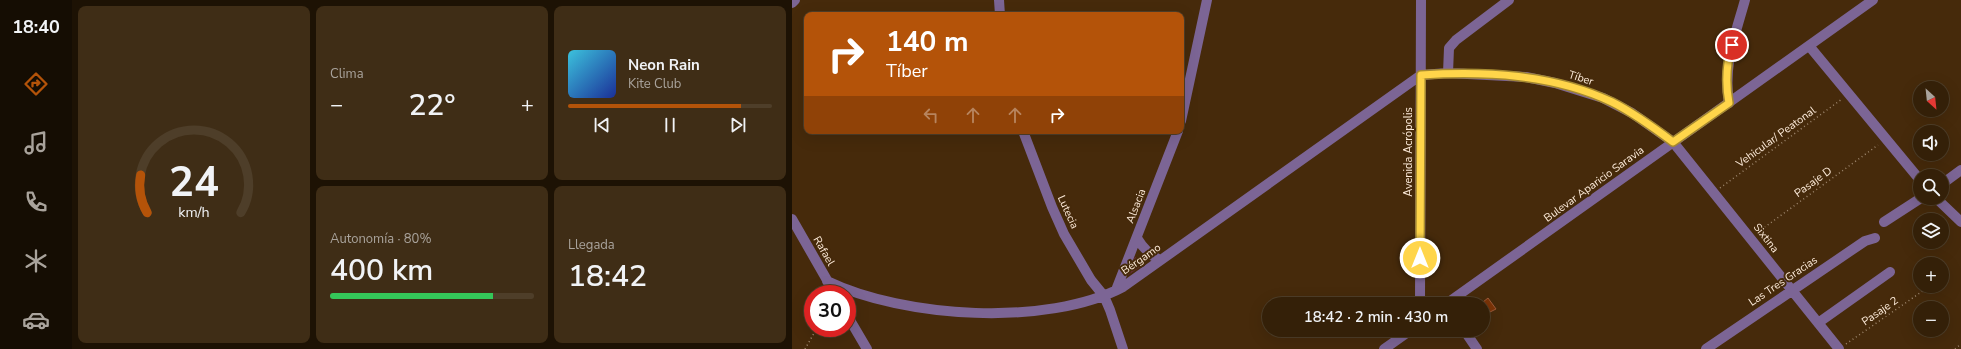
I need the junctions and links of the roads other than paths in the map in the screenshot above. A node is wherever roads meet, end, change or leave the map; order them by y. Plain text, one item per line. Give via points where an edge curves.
1 (795, 0) edge
2 (999, 0) edge
3 (1207, 0) edge
4 (1421, 0) edge
5 (1510, 0) edge
6 (1745, 0) edge
7 (1873, 0) edge
8 (792, 3) edge
9 (1000, 12) edge
10 (1810, 46) junction
11 (1448, 73) junction
12 (1421, 75) junction
13 (1729, 103) junction
14 (1184, 107) edge
15 (1025, 134) edge
16 (1177, 134) edge
17 (1673, 142) junction
18 (1961, 170) edge
19 (1913, 172) edge
20 (1949, 179) edge
21 (1913, 203) edge
22 (1943, 205) edge
23 (792, 219) edge
24 (1884, 222) dead end
25 (1961, 222) edge
26 (1137, 238) junction
27 (1876, 238) dead end
28 (1160, 260) junction
29 (1890, 272) dead end
30 (828, 282) junction
31 (830, 285) edge
32 (1116, 290) junction
33 (1791, 290) junction
34 (1104, 296) junction
35 (1420, 297) edge
36 (1456, 297) edge
37 (1818, 323) junction
38 (856, 331) edge
39 (1401, 337) edge
40 (1469, 337) edge
41 (1843, 347) edge
42 (866, 349) edge
43 (1123, 349) edge
44 (1384, 349) edge
45 (1477, 349) edge
46 (1706, 349) edge

1 - 8 street
2 - 9 street
3 - 14 street
4 - 12 street, Avenida Acrópolis
5 - 11 street via 1449,48
6 - 13 street via 1728,60 1726,84
7 - 10 street, Bulevar Aparicio Saravia
10 - 13 street, Bulevar Aparicio Saravia
10 - 19 street
11 - 12 street, Tíber
11 - 17 street, Tíber via 1526,77 1554,83 1613,103
12 - 28 street, Bérgamo
12 - 35 street, Avenida Acrópolis
13 - 17 street, Bulevar Aparicio Saravia
15 - 34 street, Lutecia via 1064,234 1091,280
16 - 26 street, Alsacia
17 - 33 street, Sixtina
17 - 36 street, Bulevar Aparicio Saravia
18 - 20 street
21 - 24 street
22 - 25 street
23 - 30 street, Rafael
26 - 28 street via 1143,248
26 - 32 street, Alsacia
27 - 33 street, Las Tres Gracias via 1865,241
28 - 32 street, Bérgamo
29 - 37 street
30 - 31 street, Rafael
30 - 34 street, Bérgamo via 903,305 962,312 1049,309
32 - 34 street, Bérgamo
33 - 37 street, Sixtina
33 - 46 street, Las Tres Gracias
34 - 43 street
37 - 41 street, Sixtina
38 - 42 street
39 - 44 street
40 - 45 street

